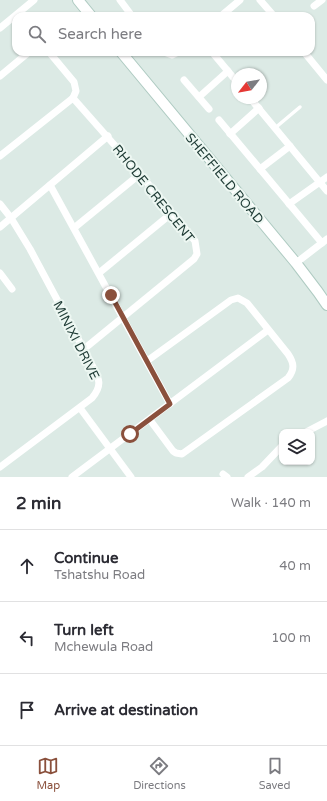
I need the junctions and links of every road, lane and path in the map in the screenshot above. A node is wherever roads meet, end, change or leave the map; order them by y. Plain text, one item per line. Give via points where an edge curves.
1 (34, 0) edge
2 (78, 0) edge
3 (120, 0) edge
4 (240, 0) edge
5 (260, 0) edge
6 (322, 0) edge
7 (314, 6) dead end
8 (19, 12) edge
9 (88, 12) edge
10 (129, 12) edge
11 (226, 12) edge
12 (270, 12) edge
13 (12, 18) edge
14 (0, 28) edge
15 (24, 56) edge
16 (52, 56) edge
17 (124, 56) edge
18 (215, 56) edge
19 (307, 56) edge
20 (228, 71) junction
21 (231, 75) edge
22 (0, 76) edge
23 (184, 80) dead end
24 (327, 80) edge
25 (199, 97) junction
26 (73, 98) junction
27 (255, 104) edge
28 (300, 107) dead end
29 (209, 108) dead end
30 (259, 108) junction
31 (219, 120) dead end
32 (275, 128) junction
33 (230, 134) junction
34 (108, 136) junction
35 (290, 146) junction
36 (0, 156) edge
37 (260, 169) junction
38 (140, 174) junction
39 (327, 177) edge
40 (320, 182) junction
41 (50, 185) junction
42 (327, 191) edge
43 (0, 204) edge
44 (289, 204) junction
45 (172, 213) junction
46 (11, 218) junction
47 (0, 227) edge
48 (74, 228) junction
49 (324, 241) edge
50 (296, 263) junction
51 (0, 273) edge
52 (99, 273) junction
53 (12, 289) dead end
54 (327, 305) edge
55 (123, 317) junction
56 (268, 330) junction
57 (84, 349) junction
58 (148, 361) junction
59 (170, 404) junction
60 (80, 408) junction
61 (150, 420) junction
62 (327, 421) edge
63 (312, 429) edge
64 (110, 449) junction
65 (279, 449) edge
66 (0, 467) edge
67 (72, 477) edge
68 (131, 477) edge
69 (248, 477) edge

1 - 8 street
2 - 9 street
3 - 10 street
4 - 11 street
5 - 12 street
6 - 7 street
13 - 14 street
15 - 22 street
16 - 26 street via 74,82 76,91
17 - 50 street, SHEFFIELD ROAD
18 - 20 street
19 - 24 street
20 - 21 street
20 - 25 street
23 - 25 street
25 - 29 street
26 - 34 street
26 - 36 street
27 - 30 street
28 - 32 lane
30 - 32 street
30 - 33 street
31 - 33 street
32 - 35 street
33 - 37 street
34 - 38 street, RHODE CRESCENT
34 - 41 street, RHODE CRESCENT
35 - 37 street
35 - 40 street
37 - 44 street
38 - 45 street, RHODE CRESCENT
38 - 48 street
39 - 40 street
40 - 42 street
40 - 44 street
41 - 46 street, RHODE CRESCENT
41 - 48 street
43 - 46 street, MINIXI DRIVE
44 - 49 street
45 - 52 street
45 - 55 street, RHODE CRESCENT via 195,242 197,254
46 - 47 street, RHODE CRESCENT
46 - 57 street, MINIXI DRIVE
48 - 52 street
49 - 50 street
50 - 54 street, SHEFFIELD ROAD
51 - 53 street
52 - 55 street
55 - 57 street, RHODE CRESCENT
55 - 58 street
56 - 58 street via 247,303 238,298
56 - 59 street
56 - 61 street via 293,363 294,368 288,378 182,454 173,451
57 - 60 street, MINIXI DRIVE via 100,383 96,394
58 - 59 street
59 - 61 street
60 - 64 street
60 - 66 street, MINIXI DRIVE
61 - 64 street
62 - 63 street
64 - 67 street
64 - 68 street
65 - 69 street

